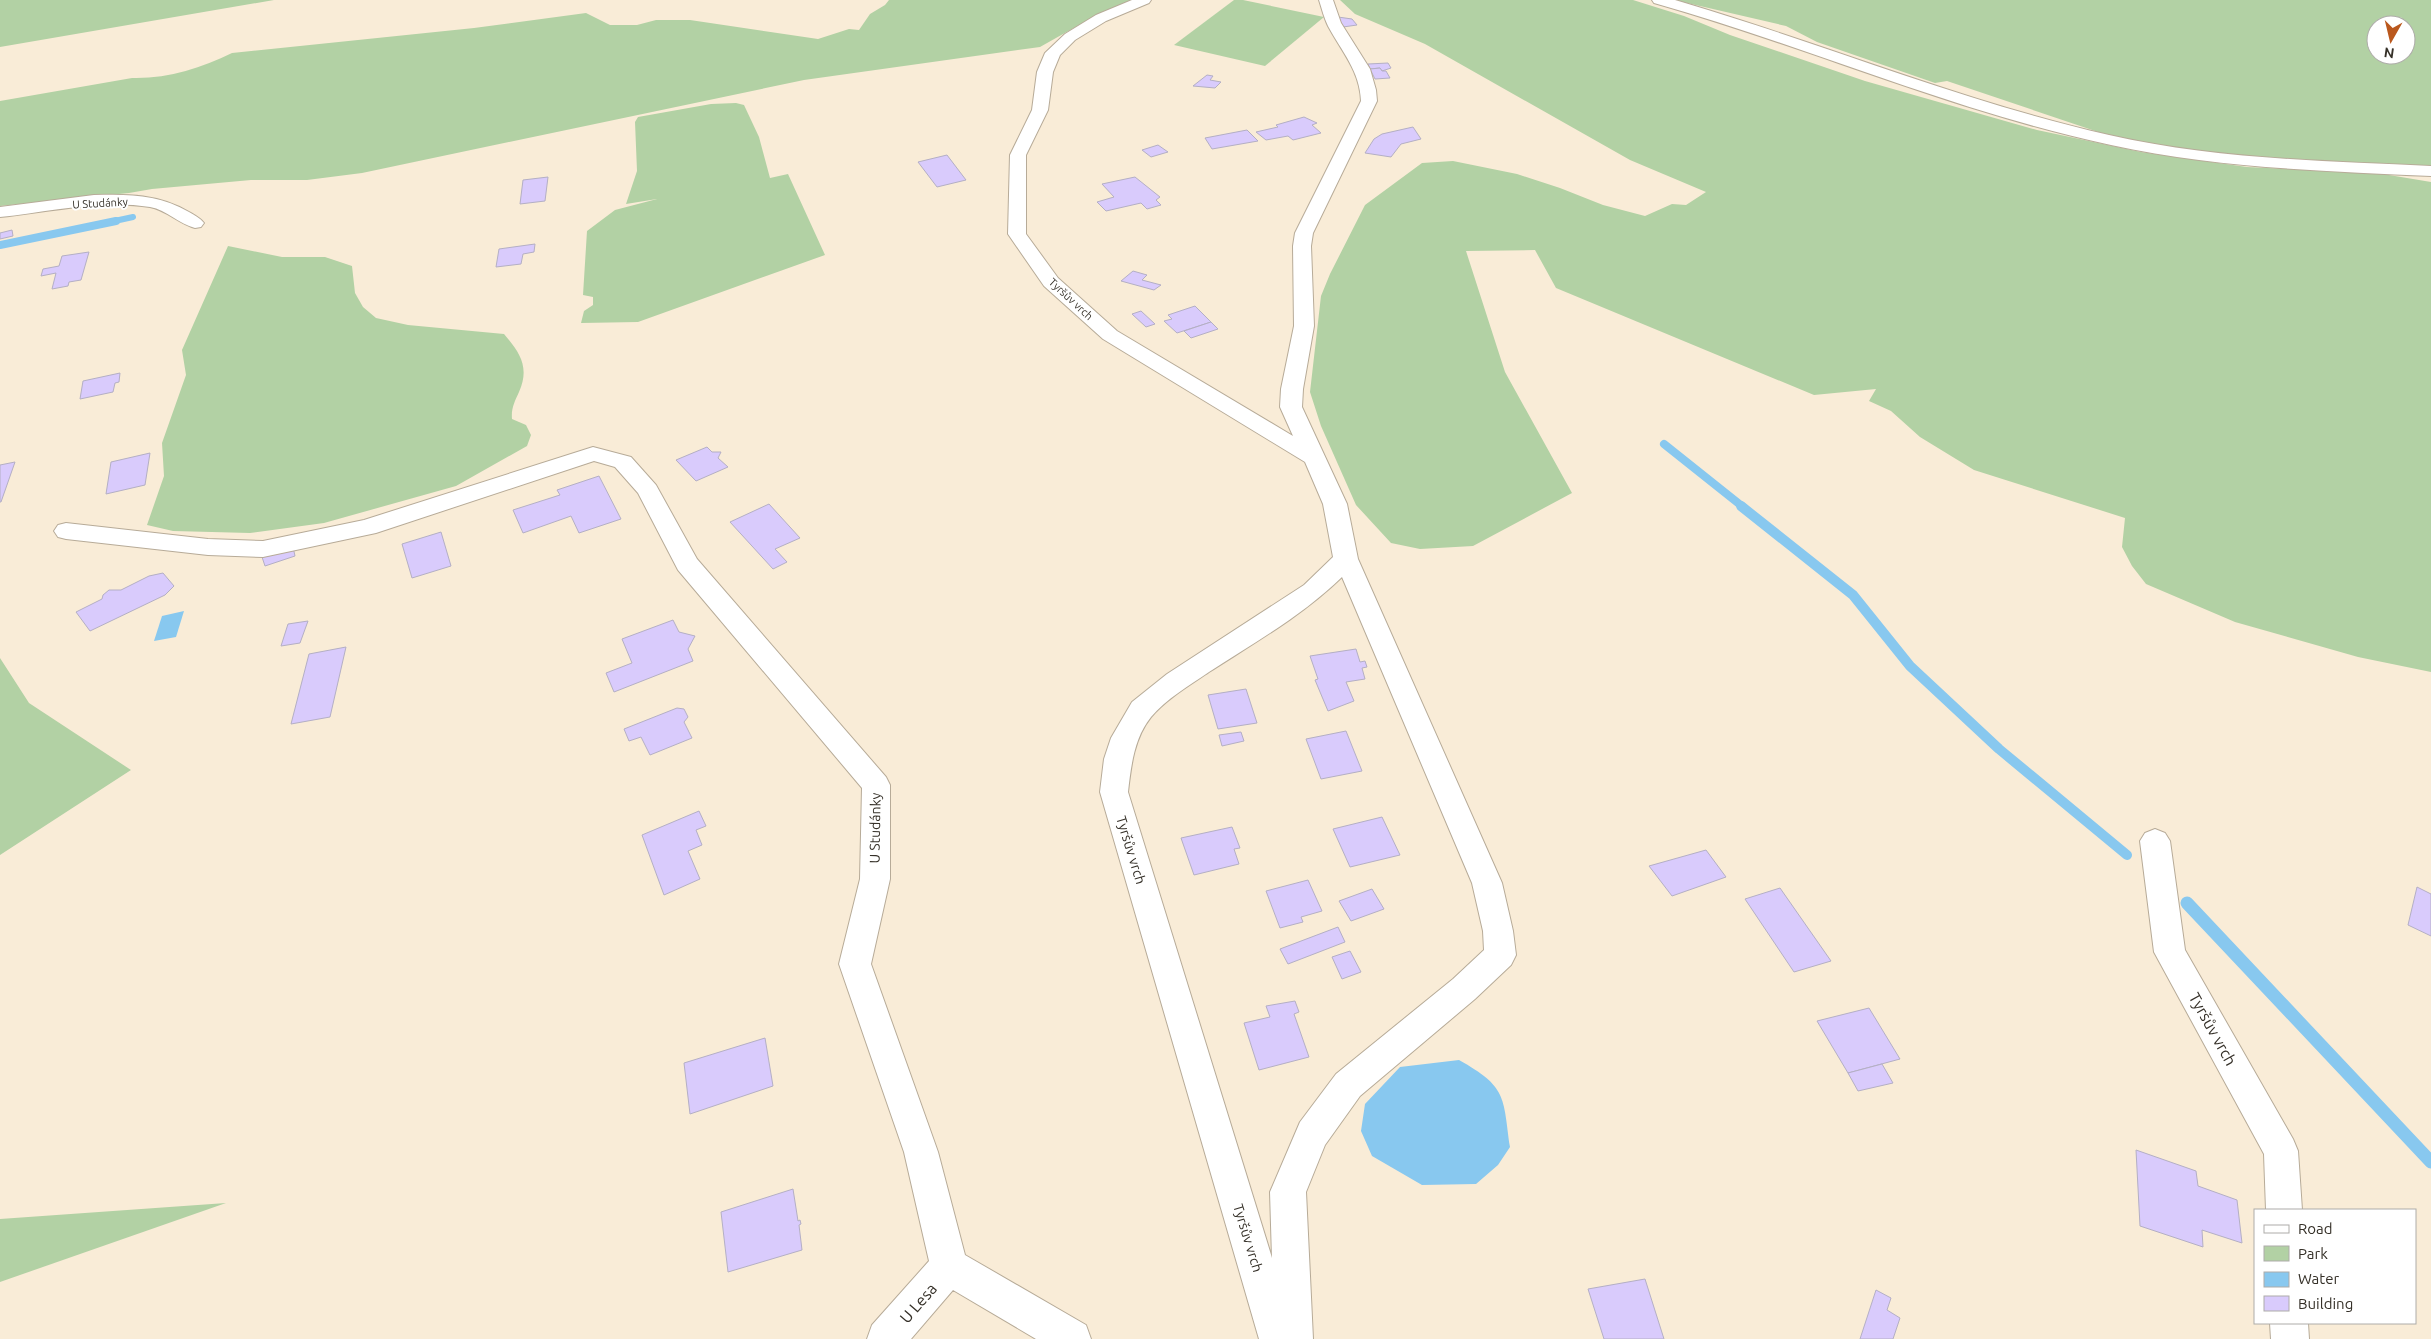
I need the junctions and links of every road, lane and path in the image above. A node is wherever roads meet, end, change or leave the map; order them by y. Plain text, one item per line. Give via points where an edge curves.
1 (1144, 0) edge
2 (1326, 0) edge
3 (1659, 0) edge
4 (2431, 171) edge
5 (0, 212) edge
6 (195, 223) dead end
7 (1312, 457) junction
8 (66, 531) dead end
9 (1346, 559) junction
10 (2155, 842) dead end
11 (2284, 1209) edge
12 (949, 1267) junction
13 (2289, 1324) edge
14 (886, 1339) edge
15 (1072, 1339) edge
16 (1278, 1339) edge
17 (1294, 1339) edge
18 (2290, 1339) edge

1 - 7 street, Tyršův vrch via 1101,18 1070,37 1053,54 1045,72 1040,110 1018,155 1016,234 1051,282 1110,335
2 - 7 street via 1334,23 1359,61 1370,88 1370,101 1304,233 1304,326 1291,407
3 - 4 street via 2027,118 2109,140 2178,153 2258,162
5 - 6 street, U Studánky via 113,200 150,202 169,208
7 - 9 street via 1335,504
8 - 12 street, U Studánky via 208,547 263,549 368,527 593,454 623,462 648,490 686,564 876,785 875,879 855,964 921,1152
9 - 16 street, Tyršův vrch via 1313,591 1176,681 1142,709 1125,738 1118,759 1114,792
9 - 17 street via 1488,883 1500,955 1348,1085 1312,1134 1288,1192
10 - 11 street, Tyršův vrch via 2170,952 2281,1151
12 - 14 street, U Lesa
12 - 15 street
13 - 18 street

